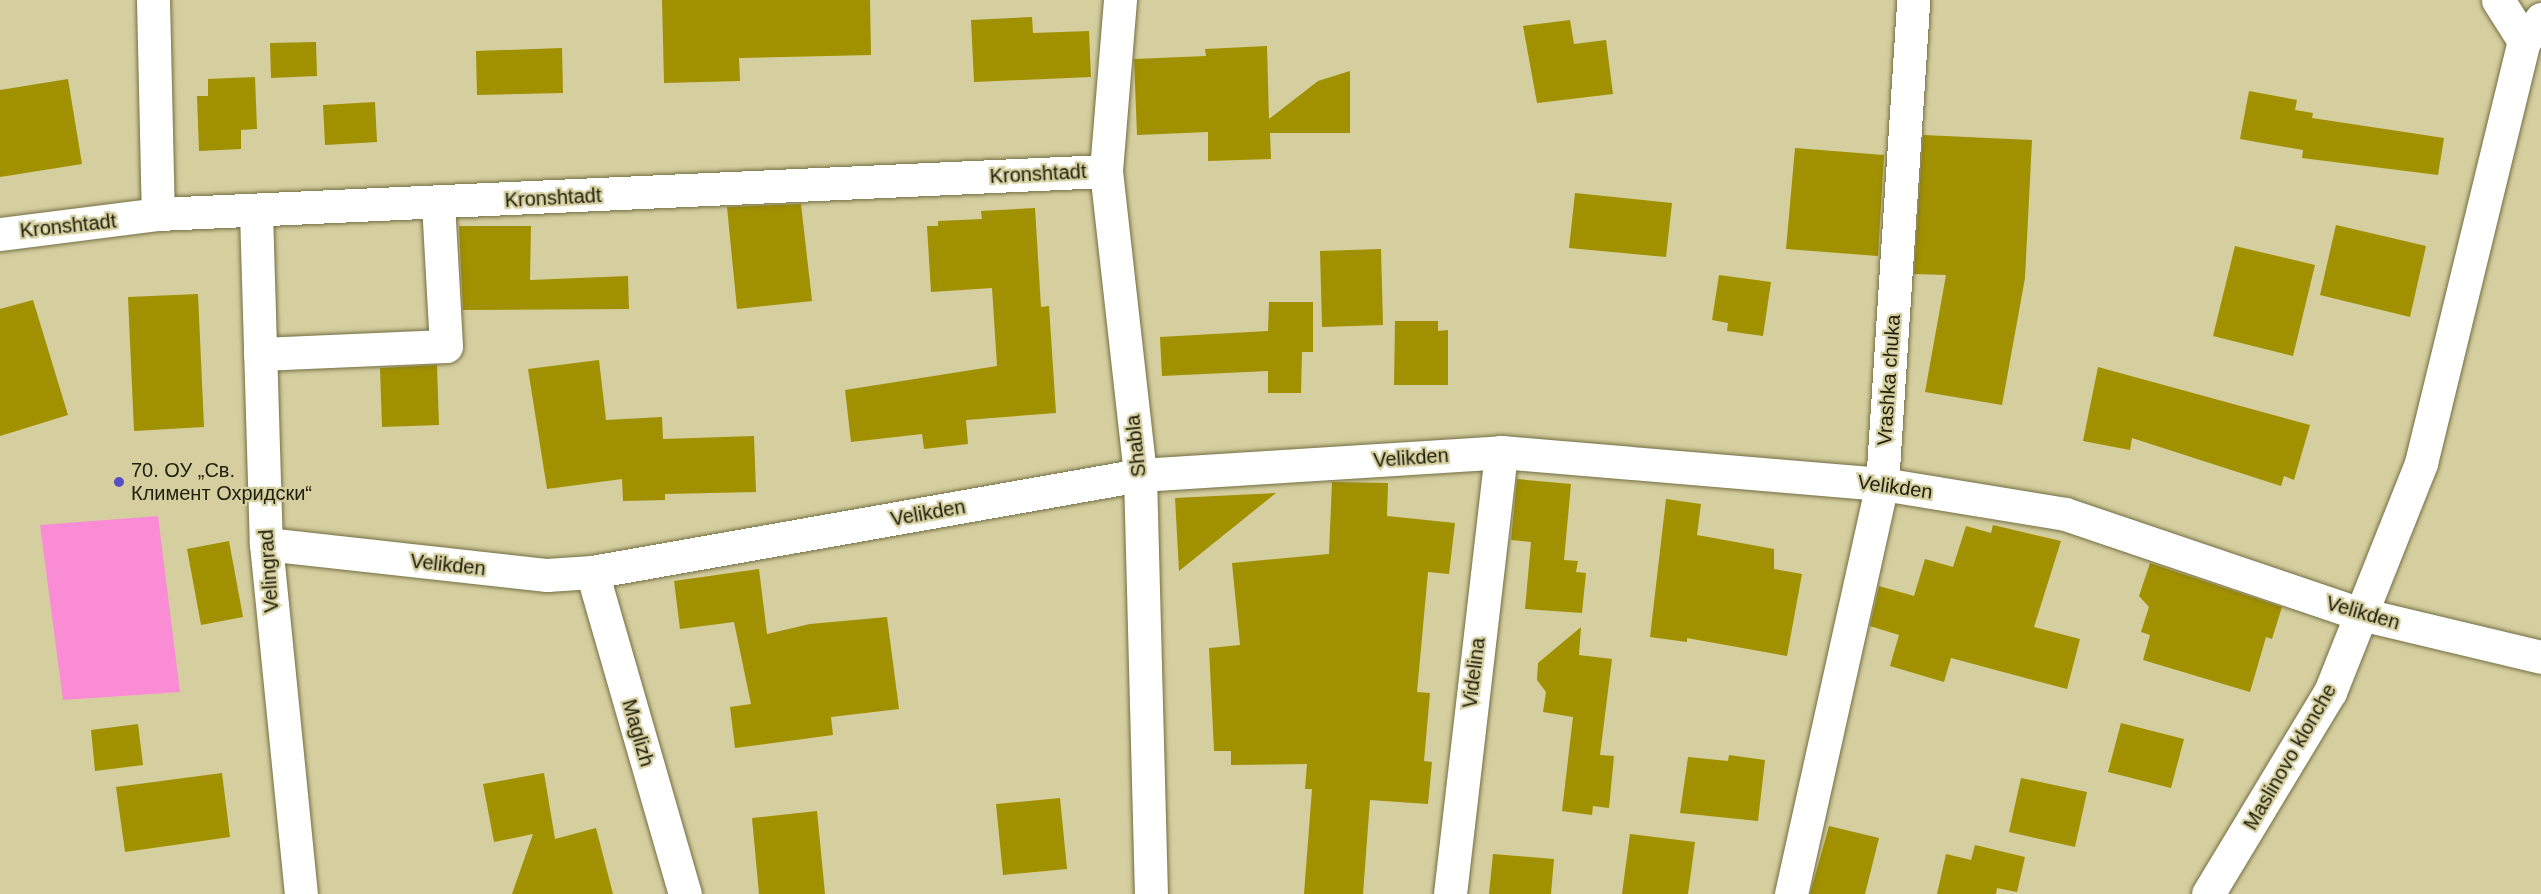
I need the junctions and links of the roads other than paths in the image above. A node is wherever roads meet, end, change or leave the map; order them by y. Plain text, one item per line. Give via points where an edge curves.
1 (153, 0) edge
2 (1120, 0) edge
3 (1913, 0) edge
4 (2498, 0) edge
5 (2533, 30) edge
6 (1106, 171) junction
7 (438, 203) junction
8 (256, 212) junction
9 (158, 214) junction
10 (0, 234) edge
11 (260, 354) junction
12 (1501, 452) junction
13 (1140, 475) junction
14 (1882, 484) junction
15 (266, 544) junction
16 (592, 573) junction
17 (2361, 614) junction
18 (2541, 657) edge
19 (301, 894) edge
20 (685, 894) edge
21 (1151, 894) edge
22 (1450, 894) edge
23 (1791, 894) edge
24 (2208, 894) edge

1 - 9 street
2 - 6 street, Shabla
3 - 14 street, Vrashka chuka
4 - 5 street
5 - 17 street, Maslinovo klonche via 2421,463
6 - 7 street, Kronshtadt
6 - 13 street, Shabla
7 - 8 street, Kronshtadt
7 - 11 street via 446,346
8 - 9 street, Kronshtadt
8 - 11 street, Velingrad
9 - 10 street, Kronshtadt
11 - 15 street, Velingrad
12 - 13 street, Velikden
12 - 14 street, Velikden
12 - 22 street, Videlina
13 - 16 street, Velikden
13 - 21 street, Shabla
14 - 17 street, Velikden via 2065,514
14 - 23 street, Vrashka chuka
15 - 16 street, Velikden via 547,576
15 - 19 street, Velingrad
16 - 20 street, Maglizh
17 - 18 street, Velikden
17 - 24 street, Maslinovo klonche via 2330,692

